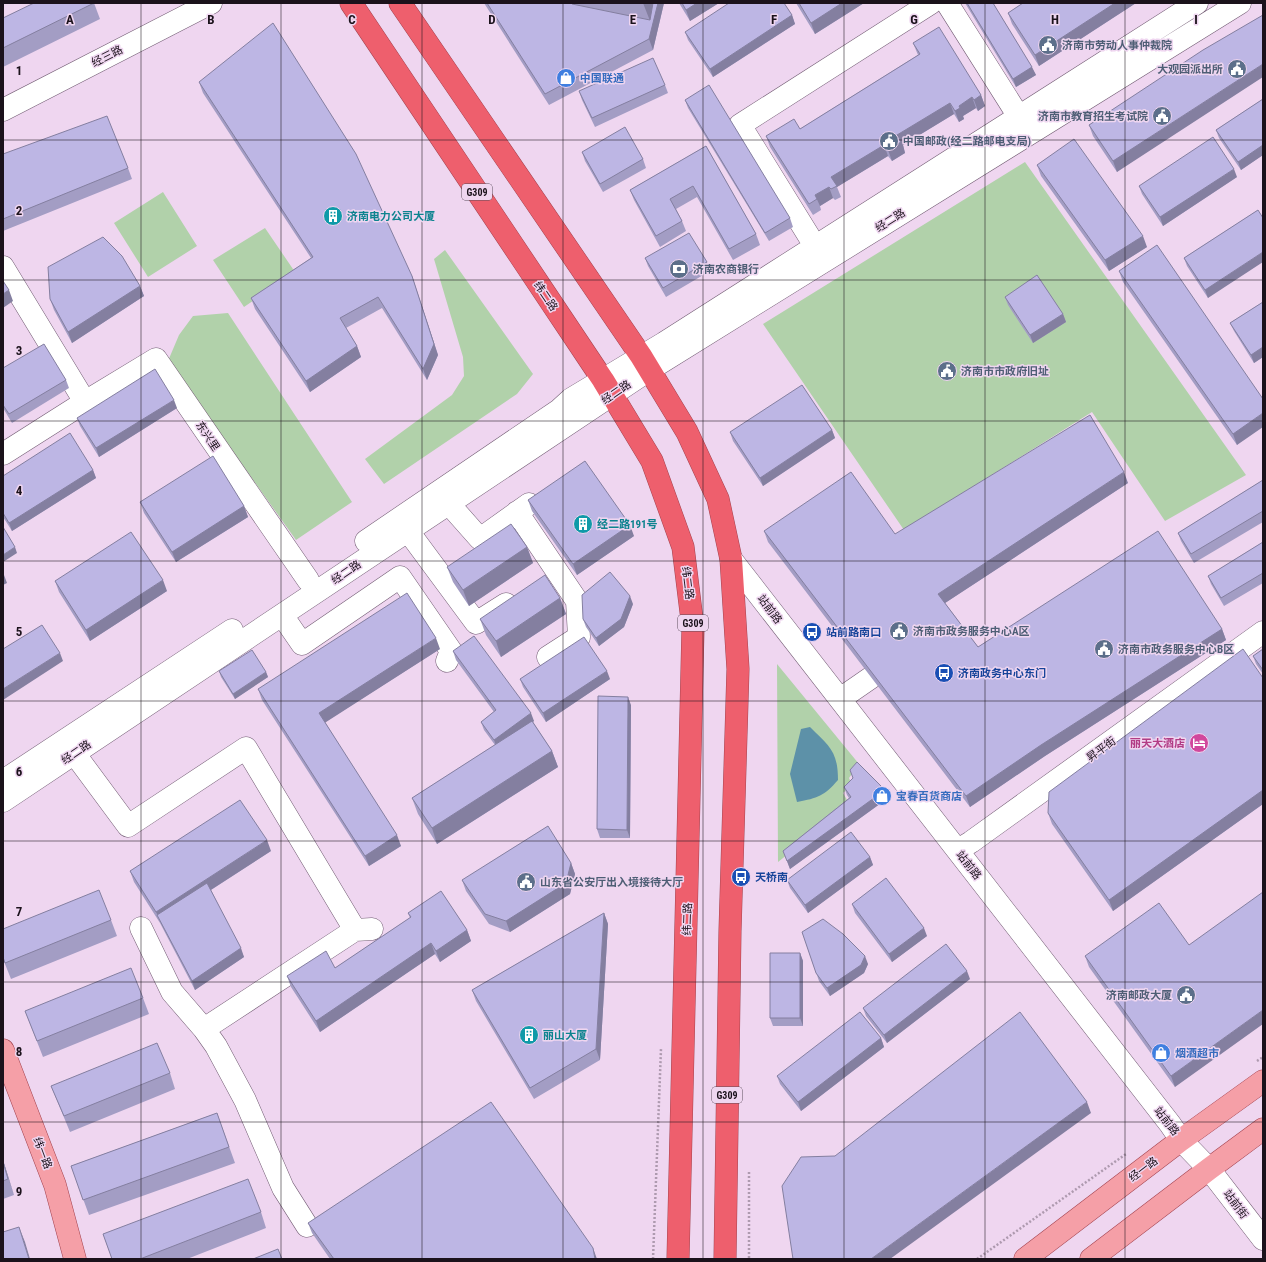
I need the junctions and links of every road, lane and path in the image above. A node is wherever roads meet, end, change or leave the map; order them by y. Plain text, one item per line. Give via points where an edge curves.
1 (211, 3) edge
2 (350, 3) edge
3 (400, 3) edge
4 (930, 3) edge
5 (947, 3) edge
6 (1197, 3) edge
7 (1240, 3) edge
8 (3, 110) edge
9 (1019, 117) junction
10 (815, 246) junction
11 (3, 267) edge
12 (645, 363) junction
13 (608, 387) junction
14 (85, 402) junction
15 (3, 454) edge
16 (546, 492) edge
17 (449, 504) junction
18 (517, 512) junction
19 (408, 531) junction
20 (731, 560) junction
21 (308, 580) junction
22 (516, 598) edge
23 (282, 615) junction
24 (1263, 632) edge
25 (913, 648) edge
26 (548, 657) dead end
27 (447, 661) dead end
28 (840, 700) junction
29 (74, 753) junction
30 (3, 780) edge
31 (3, 801) edge
32 (958, 850) junction
33 (141, 928) dead end
34 (204, 1029) junction
35 (3, 1050) edge
36 (1263, 1057) edge
37 (1260, 1071) edge
38 (1263, 1129) edge
39 (1181, 1140) junction
40 (1131, 1151) dead end
41 (1209, 1168) junction
42 (307, 1226) dead end
43 (1263, 1239) edge
44 (75, 1259) edge
45 (678, 1259) edge
46 (725, 1259) edge
47 (977, 1259) edge
48 (1025, 1259) edge
49 (1091, 1259) edge

1 - 8 street, 经三路
2 - 13 highway, 纬二路 / G309
3 - 12 highway, G309
4 - 10 street via 740,125
5 - 9 street
6 - 9 street, 经二路
7 - 12 street, 经二路
9 - 10 street, 经二路
10 - 12 street, 经二路
11 - 14 street
12 - 13 street, 经二路
12 - 20 highway, G309 via 687,432 718,499
13 - 17 street, 经二路
13 - 21 street, 经二路 via 571,399 559,410
13 - 45 highway, 纬二路 / G309 via 652,462 683,547 693,628
14 - 15 street, 东兴里
14 - 21 street, 东兴里 via 156,359
16 - 18 street
17 - 18 street via 480,539
17 - 19 street, 经二路
18 - 26 street via 577,601 579,637
19 - 22 street via 476,624
19 - 23 street, 经二路
20 - 28 street, 站前路
20 - 46 highway, G309 via 738,669 730,931
21 - 30 street, 经二路
23 - 27 street via 302,644 400,577 451,651
23 - 29 street, 经二路
24 - 32 street, 昇平街
25 - 28 street
28 - 32 street, 站前路
29 - 31 street, 经二路
29 - 34 street via 128,826 246,748 364,929
32 - 39 street, 站前路
33 - 34 street via 172,992
34 - 42 street via 245,1100 283,1188
35 - 44 main road, 纬一路 via 55,1185
36 - 37 path
37 - 39 main road, 经一路
38 - 41 main road
39 - 41 street, 站前路
39 - 48 main road, 经一路
40 - 47 path
41 - 43 street, 站前街
41 - 49 main road

